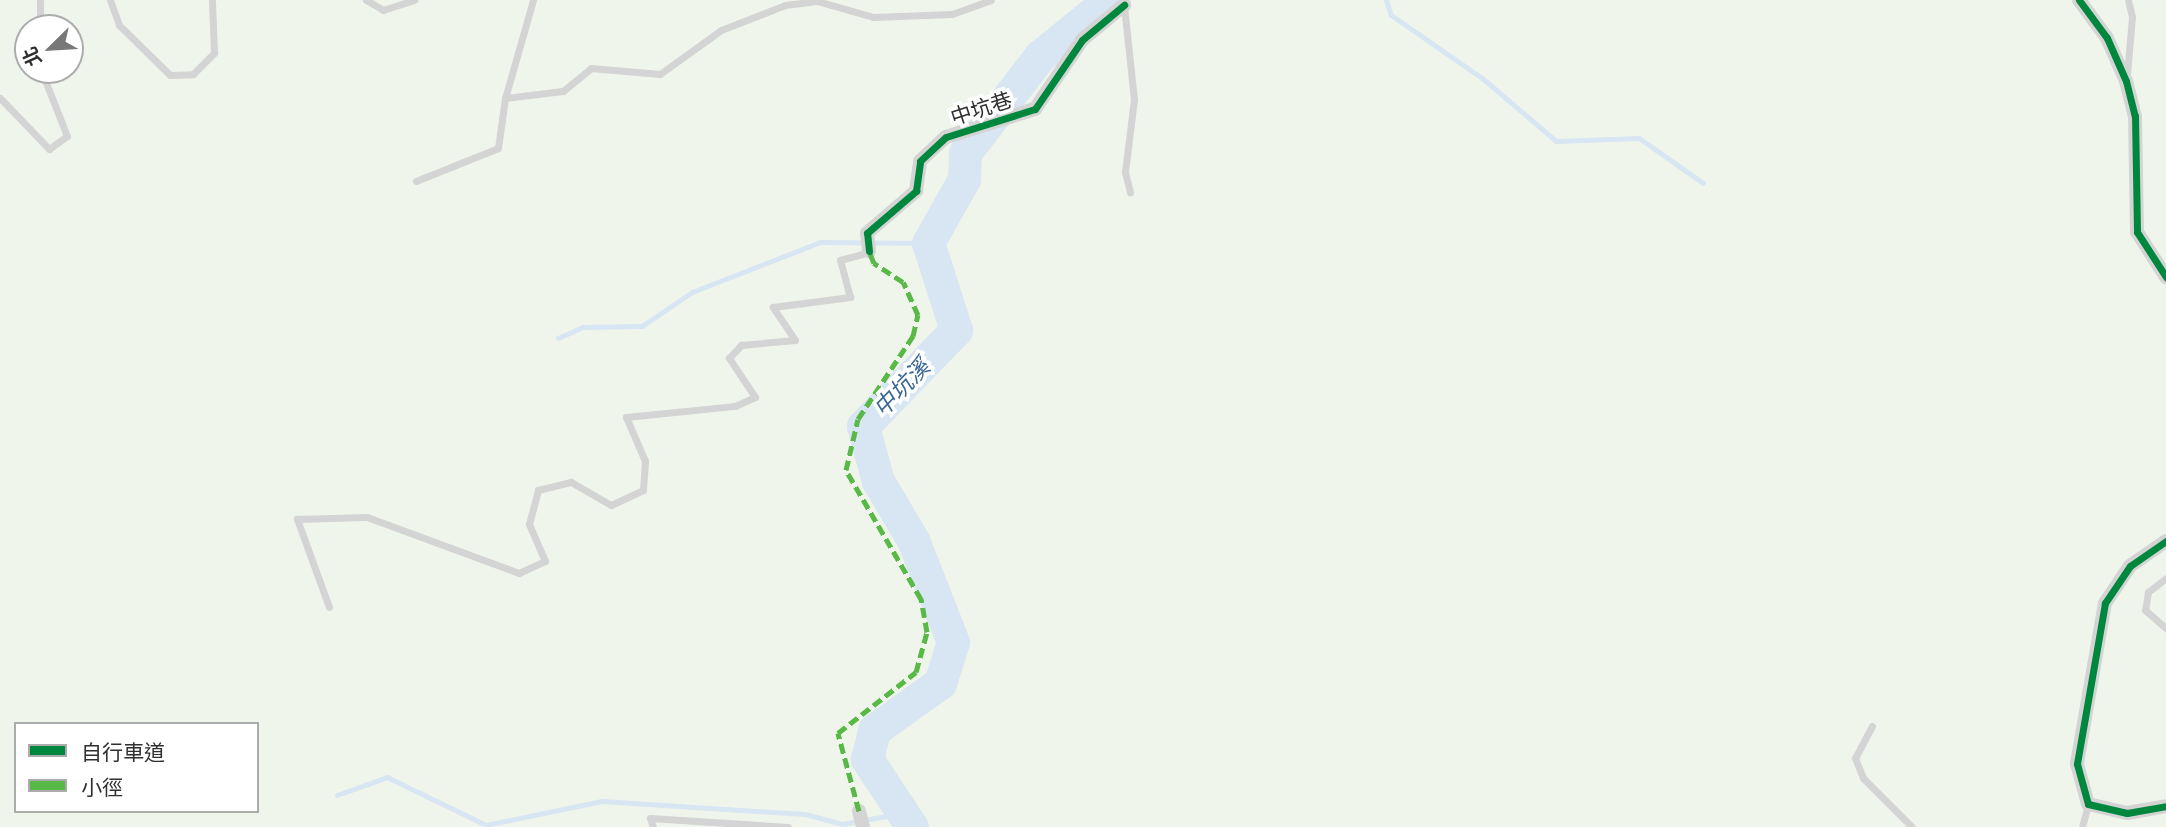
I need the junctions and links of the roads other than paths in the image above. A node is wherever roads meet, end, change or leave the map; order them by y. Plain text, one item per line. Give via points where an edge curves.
1 (110, 0) edge
2 (212, 0) edge
3 (366, 0) edge
4 (414, 0) edge
5 (533, 0) edge
6 (991, 0) edge
7 (2079, 0) edge
8 (2128, 0) edge
9 (1122, 3) edge
10 (2126, 81) junction
11 (47, 84) edge
12 (0, 97) edge
13 (505, 98) junction
14 (416, 181) dead end
15 (1129, 192) dead end
16 (869, 251) joint
17 (2166, 277) edge
18 (2166, 541) edge
19 (2166, 578) edge
20 (329, 607) dead end
21 (2166, 628) edge
22 (1872, 726) dead end
23 (2088, 804) junction
24 (2166, 806) edge
25 (859, 811) dead end
26 (653, 827) edge
27 (788, 827) edge
28 (863, 827) edge
29 (1912, 827) edge
30 (2082, 827) edge

1 - 2 lane via 119,25 170,75 193,74 214,53
3 - 4 lane via 383,10
5 - 13 lane
6 - 13 lane via 952,15 873,17 817,1 785,5 721,30 660,74 591,68 563,91
7 - 10 street via 2107,38
8 - 10 lane via 2132,17
9 - 15 lane via 1134,99 1125,172
9 - 16 street, 中坑巷 via 1082,40 1035,109 946,137 920,161 916,191 867,233
10 - 17 street via 2135,116 2137,232
11 - 12 lane via 67,136 49,149
13 - 14 lane via 498,148
16 - 20 lane via 840,260 850,297 773,307 795,340 741,345 729,358 755,397 735,406 626,417 645,461 643,489 611,505 571,482 538,490 528,524 545,561 519,573 367,517 297,519
18 - 23 street via 2130,566 2105,603 2077,764
19 - 21 lane via 2148,592 2145,610
22 - 29 lane via 1855,758 1863,778
23 - 24 street via 2127,813
23 - 30 lane
25 - 28 street
26 - 27 lane via 650,818

